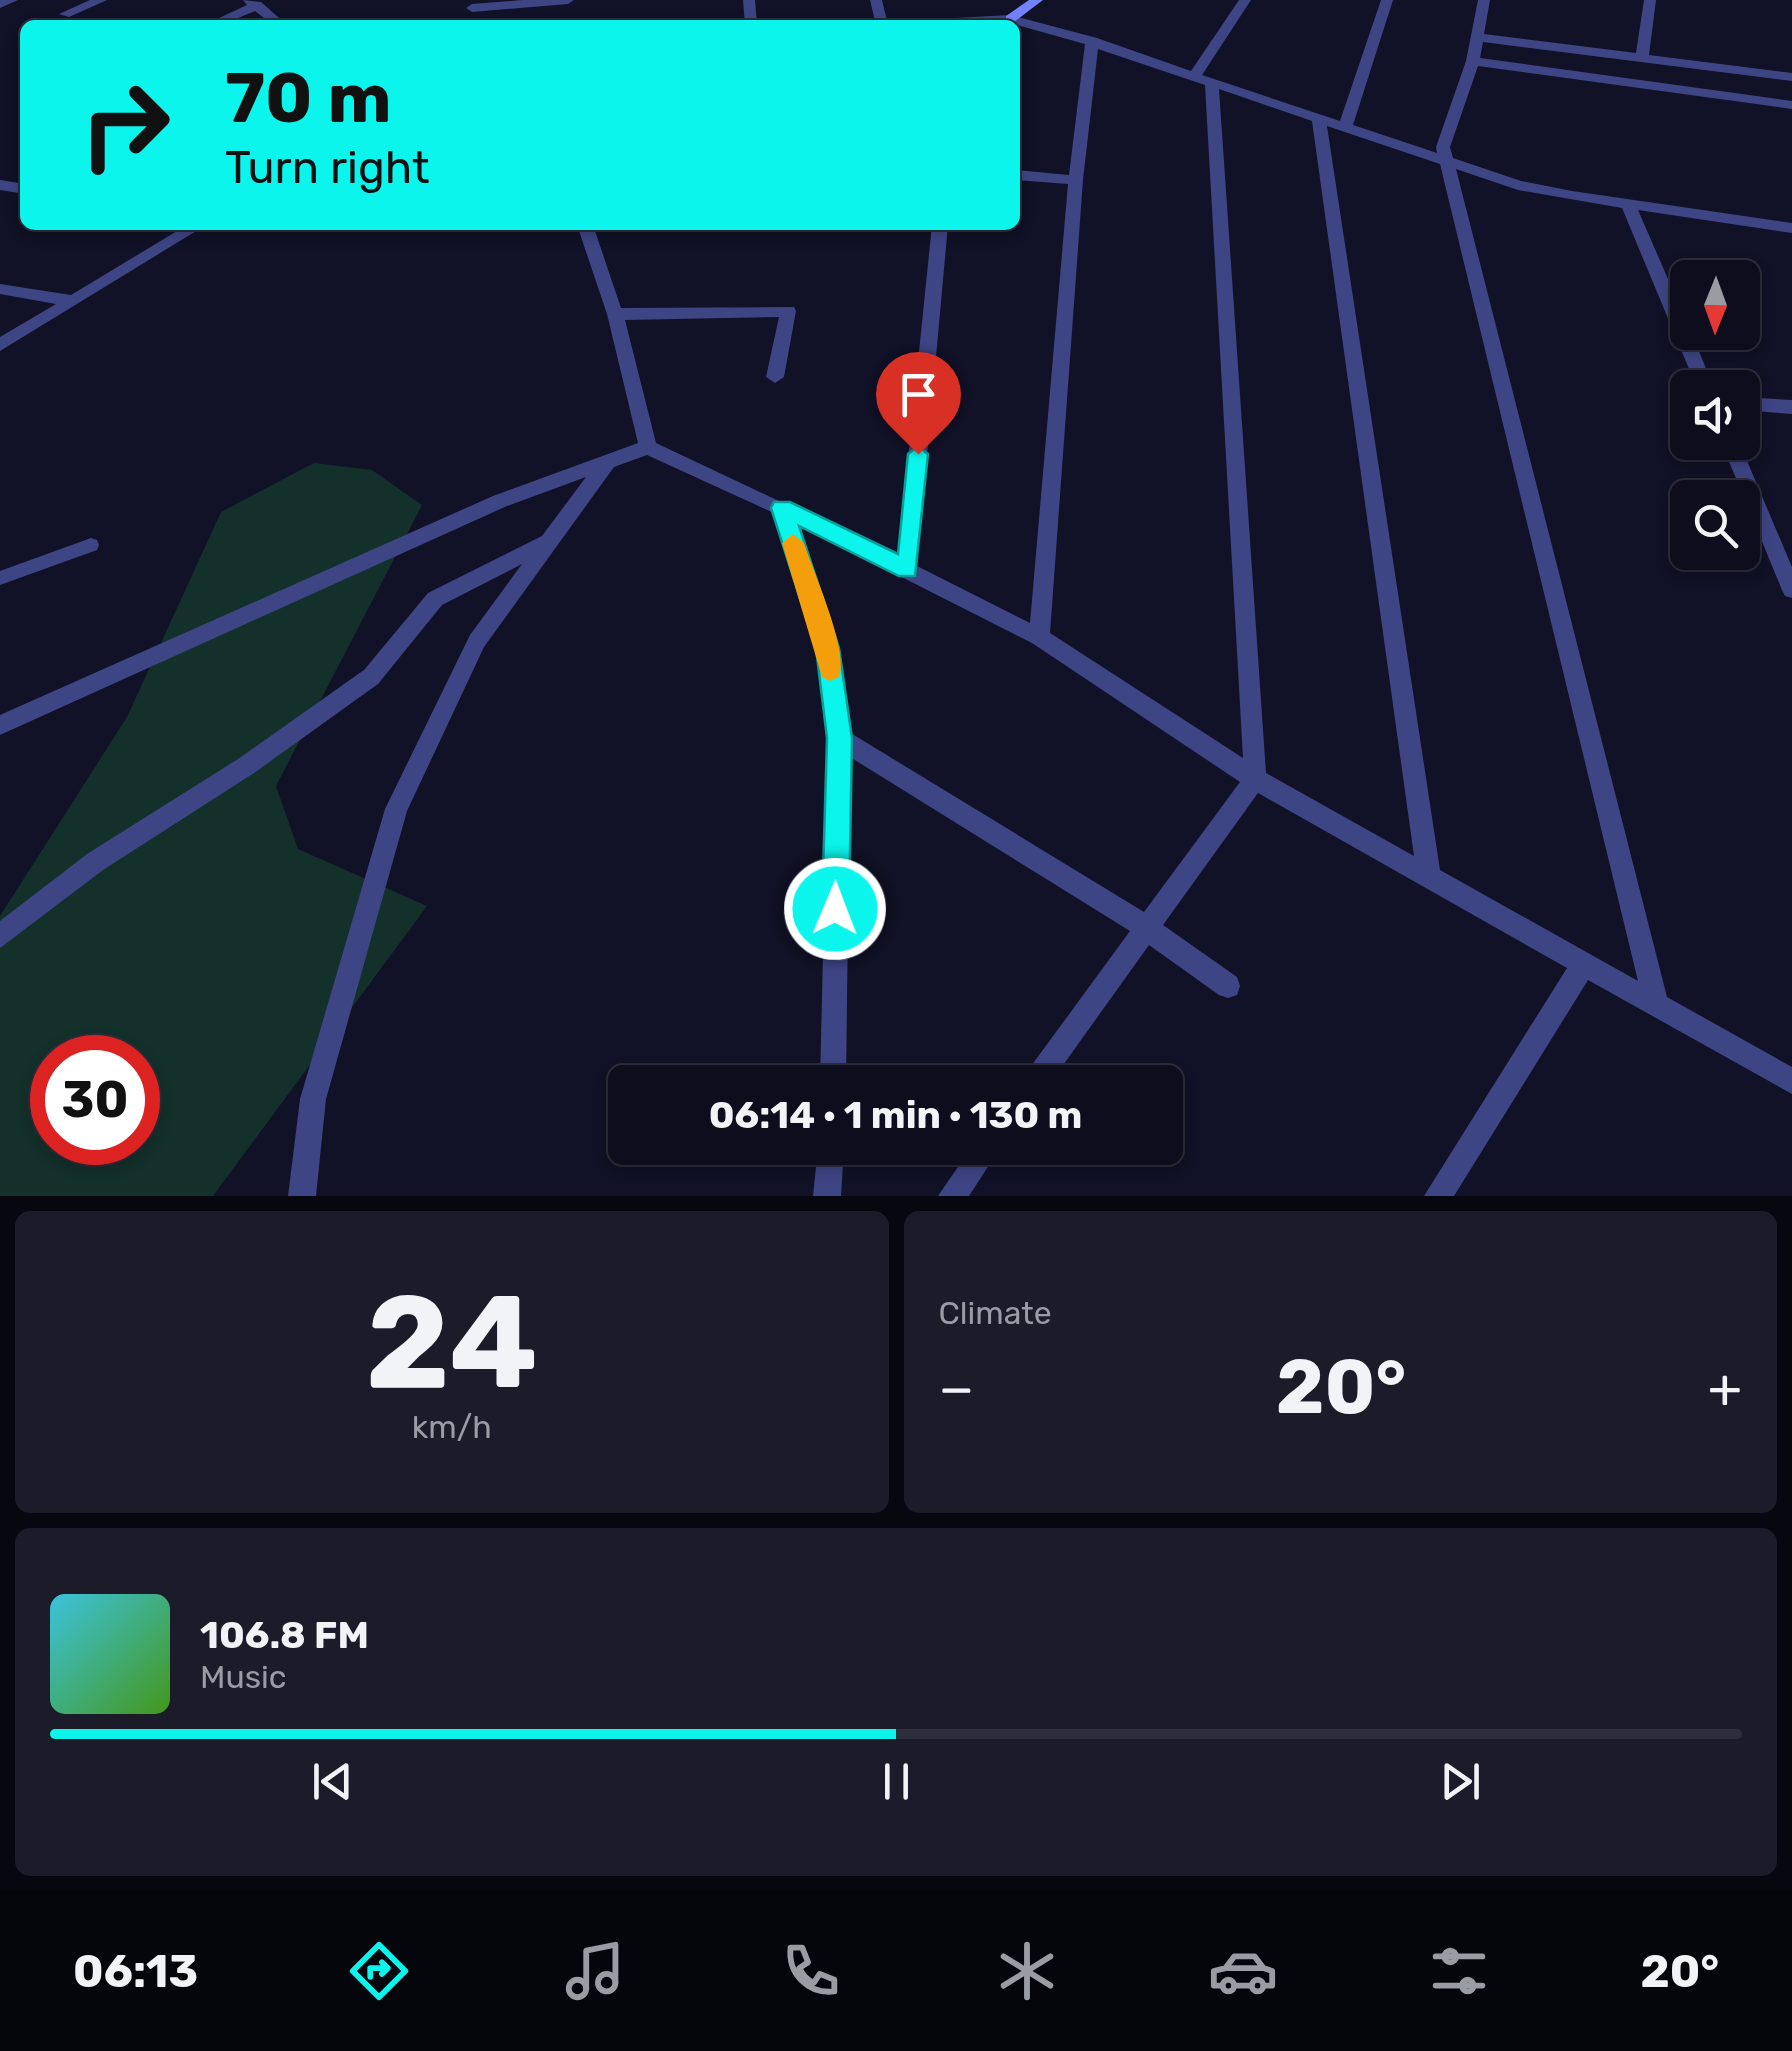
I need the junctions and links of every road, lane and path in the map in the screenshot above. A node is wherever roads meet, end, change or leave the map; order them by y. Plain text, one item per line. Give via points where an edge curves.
1 (12, 0) edge
2 (101, 0) edge
3 (568, 0) edge
4 (1037, 0) edge
5 (1246, 0) edge
6 (1387, 0) edge
7 (1484, 0) edge
8 (1650, 0) edge
9 (253, 2) edge
10 (0, 4) edge
11 (469, 4) edge
12 (65, 14) dead end
13 (1010, 18) junction
14 (219, 20) edge
15 (275, 20) edge
16 (992, 20) edge
17 (1017, 20) edge
18 (1020, 21) edge
19 (1478, 37) junction
20 (1092, 41) junction
21 (1642, 58) junction
22 (1473, 61) junction
23 (1792, 78) edge
24 (1203, 79) junction
25 (1792, 104) edge
26 (1319, 118) junction
27 (1345, 127) junction
28 (1448, 164) junction
29 (1020, 176) edge
30 (1076, 180) junction
31 (1628, 204) junction
32 (1792, 228) edge
33 (189, 230) edge
34 (587, 230) edge
35 (940, 230) edge
36 (0, 289) edge
37 (69, 300) junction
38 (614, 314) junction
39 (0, 344) edge
40 (1698, 370) edge
41 (775, 377) dead end
42 (1760, 404) edge
43 (1792, 407) edge
44 (648, 447) junction
45 (610, 460) junction
46 (1738, 460) edge
47 (782, 508) junction
48 (549, 542) junction
49 (91, 545) dead end
50 (907, 569) junction
51 (0, 578) edge
52 (1792, 590) edge
53 (1039, 637) junction
54 (0, 725) edge
55 (840, 738) junction
56 (1255, 780) junction
57 (1430, 878) junction
58 (1147, 928) junction
59 (0, 936) edge
60 (1583, 964) junction
61 (1228, 986) dead end
62 (1657, 1006) junction
63 (833, 1065) edge
64 (1046, 1065) edge
65 (1792, 1081) edge
66 (829, 1165) edge
67 (975, 1165) edge
68 (302, 1196) edge
69 (826, 1196) edge
70 (952, 1196) edge
71 (1438, 1196) edge

1 - 10 street
2 - 12 street
3 - 11 street
4 - 13 street
5 - 24 street
6 - 27 street
7 - 19 street
8 - 21 street
9 - 14 street
9 - 15 street
13 - 16 street
13 - 17 street
18 - 20 street
19 - 21 street
19 - 22 street
20 - 24 street
20 - 30 street
21 - 23 street
22 - 25 street
22 - 28 street via 1444,147
24 - 26 street
24 - 56 street
26 - 27 street
26 - 57 street
27 - 28 street
28 - 31 street via 1518,185
28 - 62 street
29 - 30 street
30 - 53 street
31 - 32 street
31 - 40 street
33 - 37 street
34 - 38 street
35 - 50 street
36 - 37 street
37 - 39 street
38 - 41 street via 788,310
38 - 44 street
42 - 43 street
44 - 45 street
44 - 47 street
45 - 48 street
45 - 54 street via 500,501
46 - 52 street
47 - 50 street
47 - 55 street via 827,648
48 - 59 street via 435,599 372,677 96,862
48 - 68 street via 476,641 396,809 313,1099
49 - 51 lane
50 - 53 street
53 - 56 street
55 - 58 street
55 - 63 street
56 - 57 street
56 - 58 street
57 - 60 street
58 - 61 street
58 - 64 street
60 - 62 street
60 - 71 street
62 - 65 street
66 - 69 street
67 - 70 street

